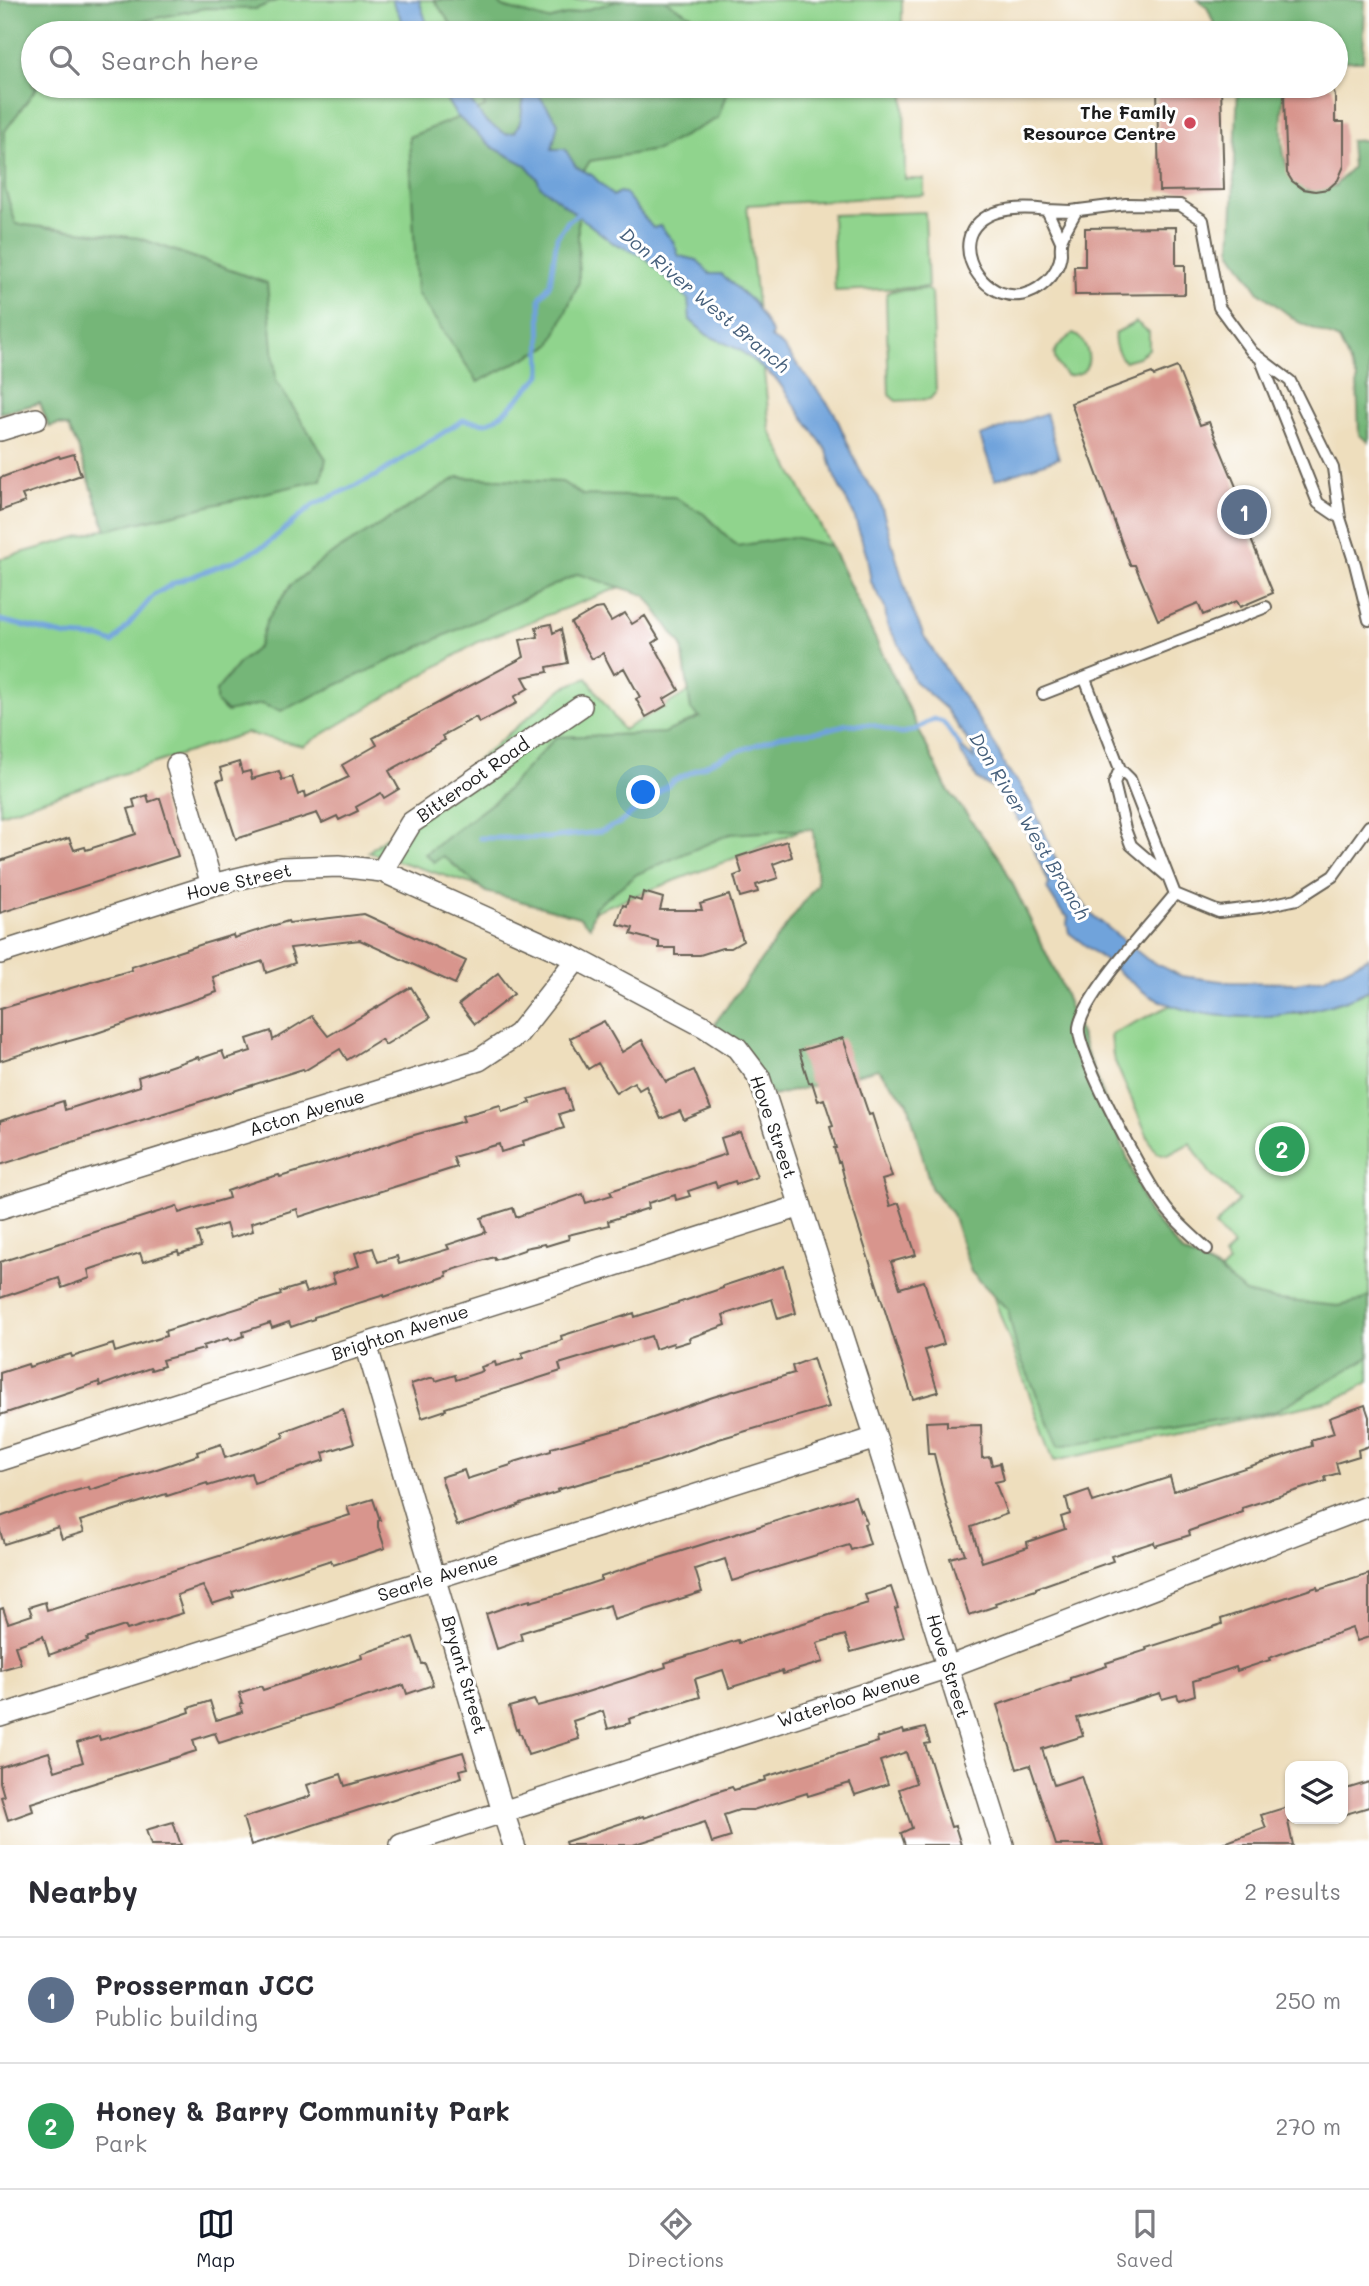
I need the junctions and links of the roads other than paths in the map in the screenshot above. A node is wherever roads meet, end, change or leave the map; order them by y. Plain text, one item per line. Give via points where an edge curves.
1 (1047, 210) junction
2 (1077, 210) junction
3 (1061, 241) junction
4 (1259, 358) junction
5 (36, 419) dead end
6 (0, 430) edge
7 (1340, 518) junction
8 (1266, 607) dead end
9 (1369, 620) edge
10 (1085, 679) junction
11 (1043, 694) dead end
12 (581, 706) dead end
13 (177, 765) dead end
14 (1120, 769) junction
15 (1369, 826) edge
16 (382, 871) junction
17 (1169, 878) junction
18 (212, 885) junction
19 (1175, 894) junction
20 (0, 953) edge
21 (577, 959) junction
22 (801, 1206) junction
23 (0, 1208) edge
24 (1207, 1249) dead end
25 (366, 1344) junction
26 (876, 1438) junction
27 (0, 1460) edge
28 (1369, 1506) edge
29 (436, 1578) junction
30 (948, 1667) junction
31 (0, 1716) edge
32 (503, 1812) junction
33 (401, 1845) edge
34 (514, 1845) edge
35 (1003, 1845) edge

1 - 2 lane
1 - 3 lane
1 - 3 lane via 1018,208 979,221 971,232 970,263 989,287 1018,295 1040,287 1056,271
2 - 3 lane
2 - 4 lane via 1126,204 1180,205 1203,220 1219,307
4 - 7 lane via 1318,503
4 - 7 lane via 1290,381 1333,468
5 - 6 street
7 - 9 lane
8 - 10 lane
10 - 11 lane
10 - 14 lane
12 - 16 street, Bitteroot Road via 411,823
13 - 18 street
14 - 17 lane via 1130,779
14 - 17 lane via 1114,783 1131,845
15 - 19 lane via 1333,876 1297,899 1219,912
16 - 18 street, Hove Street via 339,866 282,869
16 - 21 street, Hove Street
17 - 19 lane
18 - 20 street, Hove Street
19 - 24 lane via 1093,996 1079,1028 1085,1058 1147,1178 1168,1211
21 - 22 street, Hove Street via 737,1048 759,1076
21 - 23 street, Acton Avenue via 518,1034 479,1060
22 - 25 street, Brighton Avenue
22 - 26 street, Hove Street
25 - 27 street, Brighton Avenue
25 - 29 street, Bryant Street
26 - 29 street, Searle Avenue
26 - 30 street, Hove Street
28 - 30 street, Waterloo Avenue
29 - 31 street, Searle Avenue
29 - 32 street, Bryant Street
30 - 32 street, Waterloo Avenue
30 - 35 street, Hove Street
32 - 33 street, Waterloo Avenue
32 - 34 street, Bryant Street

